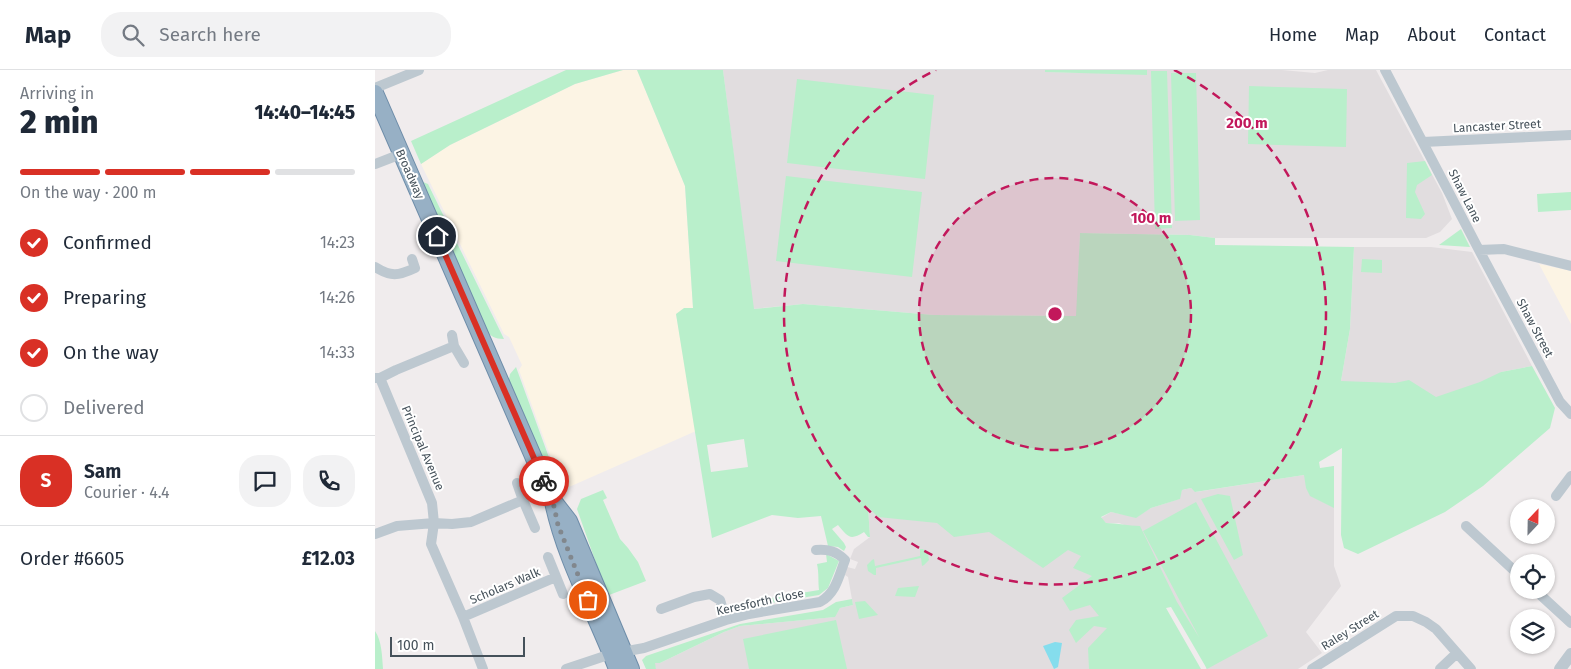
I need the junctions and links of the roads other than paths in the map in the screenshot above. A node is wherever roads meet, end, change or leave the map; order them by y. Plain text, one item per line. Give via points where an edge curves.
1 (419, 70) edge
2 (1385, 70) edge
3 (375, 88) edge
4 (375, 93) edge
5 (1571, 135) edge
6 (1423, 142) junction
7 (401, 154) junction
8 (375, 164) edge
9 (1479, 250) junction
10 (412, 260) dead end
11 (1571, 266) edge
12 (375, 267) edge
13 (464, 363) dead end
14 (378, 378) edge
15 (1571, 414) edge
16 (1571, 476) edge
17 (517, 483) dead end
18 (1556, 496) dead end
19 (523, 500) junction
20 (434, 523) junction
21 (1465, 526) dead end
22 (535, 528) dead end
23 (375, 534) edge
24 (816, 550) dead end
25 (549, 557) dead end
26 (1510, 567) edge
27 (556, 577) junction
28 (563, 594) dead end
29 (1545, 599) edge
30 (661, 608) dead end
31 (463, 617) junction
32 (726, 620) junction
33 (1571, 623) edge
34 (1457, 654) junction
35 (1571, 654) edge
36 (618, 658) edge
37 (483, 669) edge
38 (566, 669) edge
39 (631, 669) edge
40 (1312, 669) edge
41 (1440, 669) edge
42 (1471, 669) edge
43 (1560, 669) edge

1 - 3 street
2 - 6 street, Shaw Lane
4 - 7 highway, Broadway
5 - 6 street, Lancaster Street
6 - 9 street, Shaw Lane
7 - 8 street
7 - 36 highway, Broadway via 553,502 569,521
9 - 11 street via 1504,249
9 - 15 street, Shaw Street via 1560,402
10 - 12 street via 415,268 401,274 387,274
13 - 14 street via 453,340
14 - 20 street, Principal Avenue via 432,504
16 - 18 street
17 - 19 street
19 - 20 street via 471,522
19 - 22 street
20 - 23 street via 397,526
20 - 31 street, Principal Avenue via 431,544
21 - 26 street
24 - 32 street, Keresforth Close via 833,551 845,560 827,598
25 - 27 street, Scholars Walk
27 - 28 street, Scholars Walk
27 - 31 street, Scholars Walk
29 - 33 street
30 - 32 street via 710,594 720,600
31 - 37 street, Principal Avenue
32 - 36 street, Keresforth Close
34 - 40 street, Raley Street via 1426,622 1413,616 1395,616
34 - 41 street
34 - 42 street, Raley Street
35 - 43 street
36 - 38 street, Keresforth Close
36 - 39 highway, Broadway

